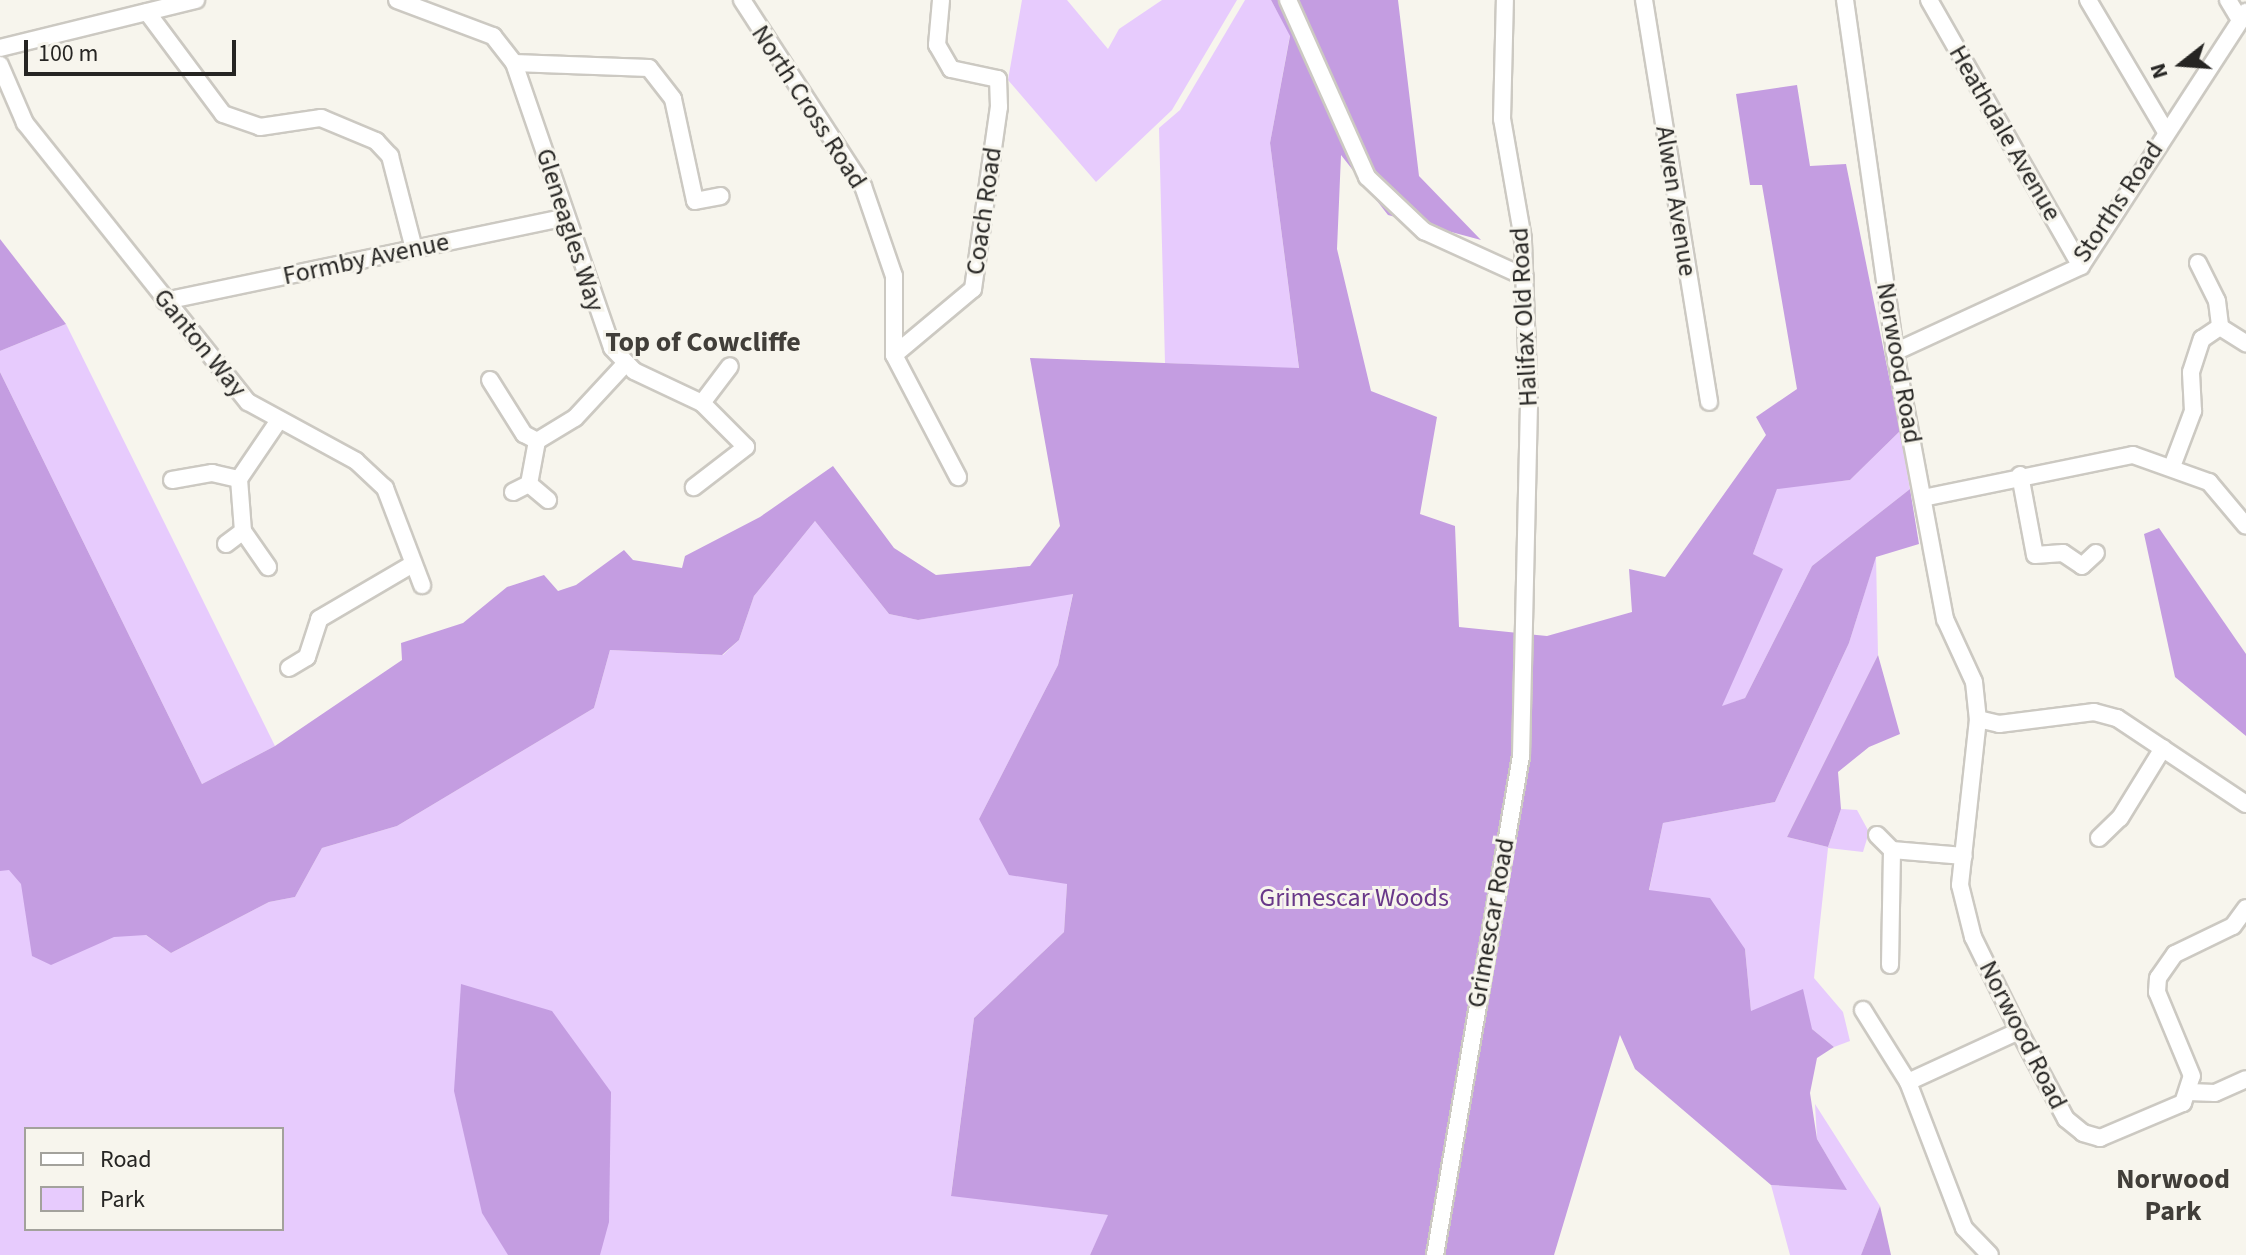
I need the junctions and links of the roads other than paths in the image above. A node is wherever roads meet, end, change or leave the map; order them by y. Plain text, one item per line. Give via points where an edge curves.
1 (196, 0) edge
2 (397, 0) edge
3 (742, 0) edge
4 (941, 0) edge
5 (1288, 0) edge
6 (1505, 0) edge
7 (1644, 0) edge
8 (1845, 0) edge
9 (1929, 0) edge
10 (2088, 0) edge
11 (2228, 0) edge
12 (421, 4) edge
13 (147, 12) junction
14 (2243, 16) edge
15 (0, 48) edge
16 (514, 63) junction
17 (0, 65) edge
18 (2166, 132) junction
19 (721, 196) dead end
20 (566, 217) junction
21 (414, 249) junction
22 (2198, 263) dead end
23 (2081, 266) junction
24 (1525, 277) junction
25 (165, 301) junction
26 (2220, 327) junction
27 (2246, 343) edge
28 (1895, 352) junction
29 (894, 355) junction
30 (625, 364) junction
31 (730, 366) dead end
32 (490, 380) dead end
33 (1709, 402) dead end
34 (702, 403) junction
35 (277, 423) junction
36 (537, 441) junction
37 (2173, 464) junction
38 (2020, 475) junction
39 (958, 477) dead end
40 (239, 479) junction
41 (172, 480) dead end
42 (529, 484) junction
43 (694, 487) dead end
44 (513, 492) dead end
45 (1923, 498) junction
46 (548, 500) dead end
47 (2246, 526) edge
48 (243, 531) junction
49 (226, 544) dead end
50 (2096, 553) dead end
51 (411, 565) junction
52 (268, 567) dead end
53 (422, 585) dead end
54 (1529, 588) joint
55 (289, 668) dead end
56 (1978, 719) junction
57 (2163, 748) junction
58 (2246, 804) edge
59 (1877, 835) dead end
60 (2099, 838) dead end
61 (1892, 850) junction
62 (1964, 856) junction
63 (2246, 908) edge
64 (1890, 965) dead end
65 (1863, 1010) dead end
66 (2019, 1031) junction
67 (2246, 1079) edge
68 (1908, 1082) junction
69 (2189, 1092) junction
70 (1435, 1255) edge
71 (1990, 1255) edge

1 - 13 street
2 - 12 street, Gleneagles Way
3 - 29 street, North Cross Road via 863,186 894,276
4 - 29 street, Coach Road via 937,45 951,69 998,79 973,289
5 - 24 street via 1367,177 1424,231
6 - 24 street, Halifax Old Road via 1502,119
7 - 33 street, Alwen Avenue
8 - 28 street, Norwood Road
9 - 23 street, Heathdale Avenue
10 - 18 street
11 - 14 street
12 - 16 street, Gleneagles Way via 493,36
13 - 15 street
13 - 21 street via 223,114 260,127 321,118 376,141 390,156
14 - 18 street, Storths Road
16 - 19 street via 649,68 669,87 695,201
16 - 20 street, Gleneagles Way
17 - 25 street, Ganton Way via 25,123
18 - 23 street, Storths Road
20 - 21 street, Formby Avenue
20 - 30 street, Gleneagles Way via 603,331
21 - 25 street, Formby Avenue
22 - 26 street via 2217,301
23 - 28 street, Storths Road
24 - 54 street, Halifax Old Road
25 - 35 street, Ganton Way via 248,402
26 - 27 street
26 - 37 street via 2202,339 2191,372 2193,411
28 - 45 street, Norwood Road
29 - 39 street
30 - 34 street, Gleneagles Way
30 - 36 street via 586,409
31 - 34 street
32 - 36 street via 524,434
34 - 43 street, Gleneagles Way via 746,447
35 - 40 street
35 - 51 street, Ganton Way via 376,476 393,500
36 - 42 street
37 - 38 street via 2133,455
37 - 47 street via 2209,482
38 - 45 street
38 - 50 street via 2035,555 2063,553 2082,566
40 - 41 street via 212,473
40 - 48 street
42 - 44 street
42 - 46 street
45 - 56 street, Norwood Road via 1945,619 1974,682
48 - 49 street
48 - 52 street
51 - 53 street, Ganton Way
51 - 55 street via 319,619 312,660
54 - 70 street, Grimescar Road via 1521,756
56 - 57 street via 1999,724 2094,712
56 - 62 street, Norwood Road
57 - 58 street
57 - 60 street via 2120,818
59 - 61 street
61 - 62 street
61 - 64 street
62 - 66 street, Norwood Road via 1960,885 1973,937
63 - 69 street via 2233,926 2175,954 2158,978 2157,992 2188,1060
65 - 68 street
66 - 68 street
66 - 69 street, Norwood Road via 2066,1119 2083,1133 2100,1138 2161,1116
67 - 69 street via 2215,1093
68 - 71 street via 1936,1171 1962,1210 1964,1228

